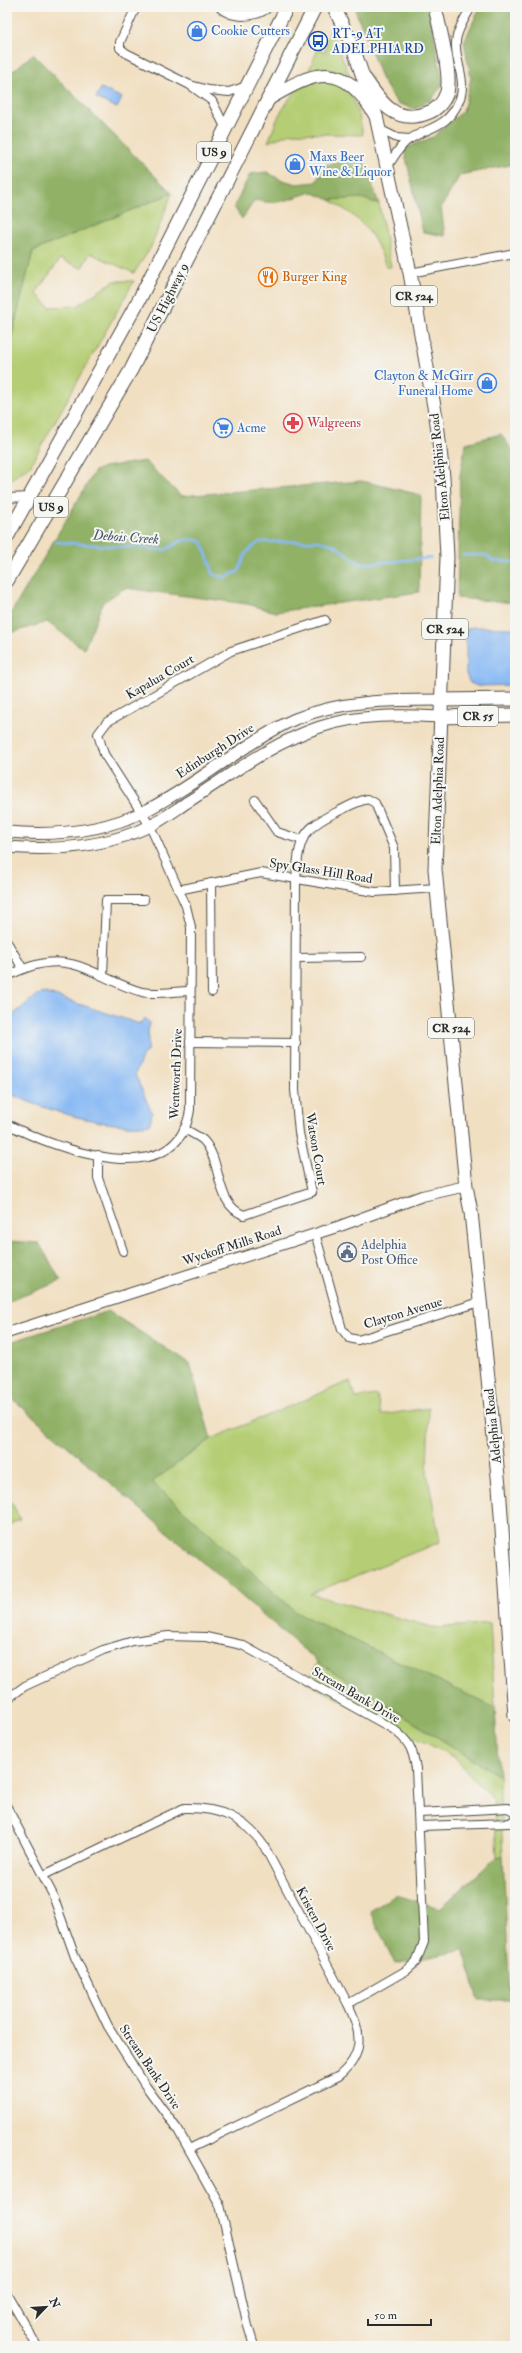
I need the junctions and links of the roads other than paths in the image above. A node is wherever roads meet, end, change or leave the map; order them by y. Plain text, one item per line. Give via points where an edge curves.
1 (136, 7) edge
2 (222, 7) edge
3 (265, 7) edge
4 (287, 7) edge
5 (315, 7) edge
6 (334, 7) edge
7 (435, 7) edge
8 (471, 7) edge
9 (365, 79) junction
10 (190, 85) junction
11 (247, 86) junction
12 (268, 99) junction
13 (376, 116) junction
14 (226, 128) junction
15 (379, 129) junction
16 (409, 139) junction
17 (387, 167) junction
18 (515, 253) edge
19 (410, 273) junction
20 (31, 497) junction
21 (7, 498) edge
22 (9, 527) edge
23 (7, 581) edge
24 (325, 620) dead end
25 (515, 699) edge
26 (440, 700) junction
27 (515, 715) edge
28 (440, 717) junction
29 (255, 800) dead end
30 (142, 812) junction
31 (150, 826) junction
32 (7, 832) edge
33 (302, 840) junction
34 (7, 847) edge
35 (296, 879) junction
36 (210, 883) junction
37 (437, 888) junction
38 (178, 890) junction
39 (395, 891) junction
40 (144, 900) dead end
41 (7, 942) edge
42 (361, 957) dead end
43 (296, 958) junction
44 (23, 969) junction
45 (103, 976) junction
46 (7, 977) edge
47 (190, 991) junction
48 (212, 992) dead end
49 (190, 1042) junction
50 (296, 1043) junction
51 (7, 1124) edge
52 (184, 1129) junction
53 (98, 1155) junction
54 (466, 1186) junction
55 (315, 1233) junction
56 (123, 1251) dead end
57 (480, 1302) junction
58 (7, 1333) edge
59 (514, 1664) edge
60 (7, 1699) edge
61 (515, 1716) edge
62 (7, 1806) edge
63 (515, 1812) edge
64 (420, 1813) junction
65 (515, 1819) edge
66 (420, 1826) junction
67 (44, 1875) junction
68 (348, 2004) junction
69 (189, 2149) junction
70 (7, 2294) edge
71 (37, 2346) edge
72 (254, 2346) edge

1 - 10 street via 120,42 120,48
2 - 3 main road via 240,13 256,12
4 - 11 main road, US Highway 9 / US 9
5 - 12 main road, US Highway 9 / US 9
6 - 9 main road, Elton Adelphia Road / CR 524 via 354,47
7 - 9 main road via 448,74 447,91 440,105 417,117 404,117 391,110 378,98
8 - 16 street via 456,40 463,80 459,102 432,130
9 - 13 main road, Elton Adelphia Road / CR 524
10 - 11 street via 219,92 229,92
10 - 14 street via 212,101
11 - 14 main road, US Highway 9 / US 9
12 - 13 main road via 305,78 329,76 352,86 365,98
12 - 23 main road, US Highway 9 / US 9 via 131,370
13 - 15 main road, Elton Adelphia Road / CR 524
14 - 20 main road, US Highway 9 / US 9 via 137,304
15 - 16 street via 397,138
15 - 17 main road, Elton Adelphia Road / CR 524
16 - 17 street
17 - 19 main road, Elton Adelphia Road / CR 524
18 - 19 street
19 - 26 main road, Elton Adelphia Road / CR 524 via 437,423 445,496 447,557
20 - 21 street
20 - 22 main road, US Highway 9 / US 9
24 - 30 street, Kapalua Court via 231,651 107,722 98,734 104,754
25 - 26 main road, CR 55
26 - 28 main road, Elton Adelphia Road / CR 524
26 - 30 main road, Edinburgh Drive via 356,704 315,712 295,719 273,730 188,786
27 - 28 main road, CR 55
28 - 31 main road via 368,716 320,727 281,743
28 - 37 main road, Elton Adelphia Road / CR 524 via 435,869
29 - 33 street via 277,832
30 - 31 street, Wentworth Drive
30 - 32 main road, Edinburgh Drive via 95,828 35,834
31 - 34 main road via 98,843 37,849
31 - 38 street, Wentworth Drive
33 - 35 street, Watson Court
33 - 39 street via 305,833 319,820 368,799 375,803 394,848
35 - 36 street, Spy Glass Hill Road via 261,873
35 - 39 street, Spy Glass Hill Road via 375,892
35 - 43 street, Watson Court
36 - 38 street, Spy Glass Hill Road
36 - 48 street
37 - 39 street, Spy Glass Hill Road
37 - 54 main road, CR 524
38 - 47 street, Wentworth Drive via 186,906 191,927
40 - 45 street via 106,900
41 - 44 street
42 - 43 street
43 - 50 street, Watson Court
44 - 45 street via 63,961
44 - 46 street
45 - 47 street via 144,992
47 - 49 street, Wentworth Drive
49 - 50 street
49 - 52 street, Wentworth Drive via 190,1110
50 - 52 street, Watson Court via 295,1090 299,1134 312,1192 244,1215 235,1212 226,1199 210,1151 203,1140
51 - 53 street, Wentworth Drive via 68,1148
52 - 53 street, Wentworth Drive via 174,1145 157,1156 124,1161
53 - 56 street via 98,1178
54 - 55 street, Wyckoff Mills Road via 422,1196
54 - 57 main road, Adelphia Road / CR 524
55 - 57 street, Clayton Avenue via 342,1329 349,1338 358,1340
55 - 58 street, Wyckoff Mills Road
57 - 59 main road, Adelphia Road / CR 524
59 - 61 main road, Adelphia Road / CR 524
60 - 64 street, Stream Bank Drive via 25,1686 103,1650 132,1641 168,1636 206,1637 242,1645 393,1729 406,1739 414,1754
62 - 67 street, Stream Bank Drive
63 - 64 street via 508,1808
64 - 66 street, Stream Bank Drive
65 - 66 street via 510,1823
66 - 68 street, Stream Bank Drive via 424,1942 421,1952 416,1962 407,1970
67 - 68 street, Kristen Drive via 184,1808 202,1807 222,1812 254,1831 264,1846
67 - 69 street, Stream Bank Drive via 75,1957 108,2026
68 - 69 street, Kristen Drive via 358,2025 359,2037 351,2066 338,2076
69 - 72 street, Stream Bank Drive via 220,2205
70 - 71 street

